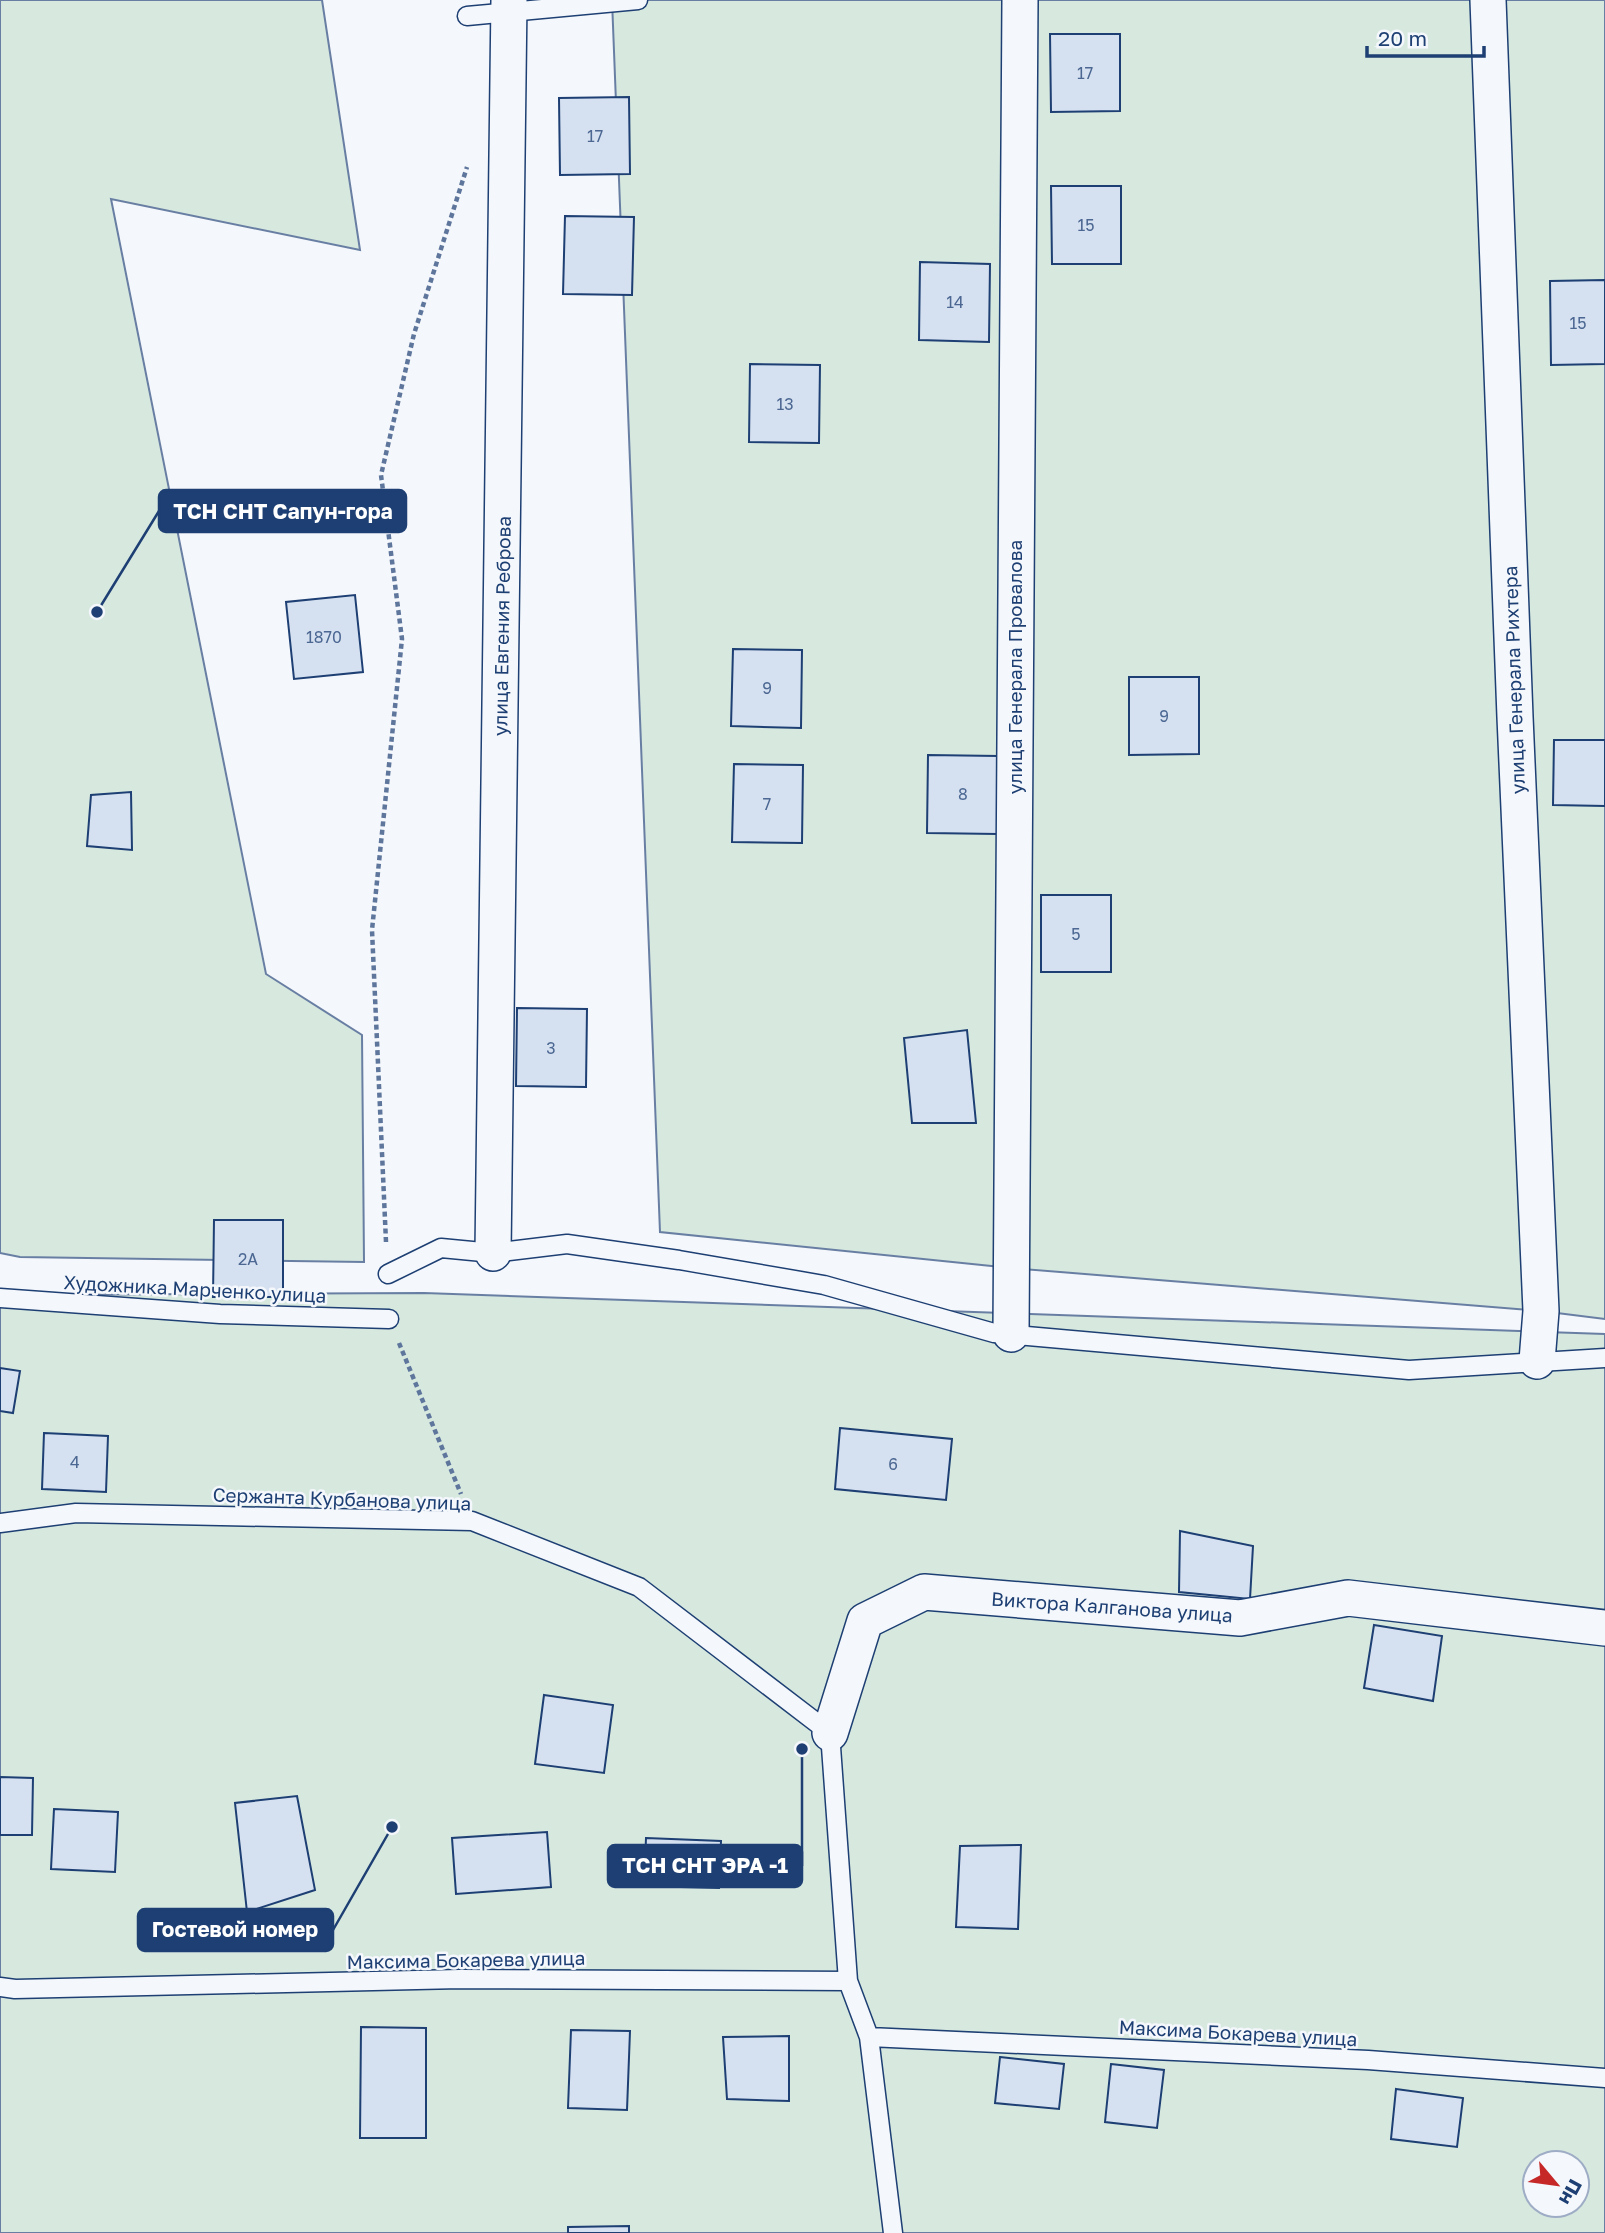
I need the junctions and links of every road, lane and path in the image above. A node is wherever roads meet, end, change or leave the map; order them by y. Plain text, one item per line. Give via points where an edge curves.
1 (638, 0) edge
2 (1020, 0) edge
3 (1488, 0) edge
4 (510, 6) edge
5 (467, 16) dead end
6 (469, 160) dead end
7 (493, 1253) junction
8 (387, 1274) joint
9 (0, 1298) edge
10 (389, 1319) joint
11 (1011, 1334) junction
12 (1605, 1358) edge
13 (1537, 1360) junction
14 (472, 1521) junction
15 (0, 1523) edge
16 (1605, 1628) edge
17 (830, 1733) junction
18 (848, 1981) junction
19 (0, 1987) edge
20 (869, 2037) junction
21 (1605, 2078) edge
22 (893, 2233) edge

1 - 4 lane
2 - 11 street, улица Генерала Провалова
3 - 13 street, улица Генерала Рихтера via 1541,1311
4 - 5 lane
4 - 7 street, улица Евгения Реброва
6 - 8 path via 414,334 382,475 402,639 372,930
7 - 8 lane via 441,1248
7 - 11 lane via 567,1244 679,1260 824,1285
9 - 10 lane, Художника Марченко улица via 220,1314
10 - 14 path
11 - 13 lane via 1409,1370
12 - 13 lane
14 - 15 lane, Сержанта Курбанова улица via 76,1513
14 - 17 lane, Сержанта Курбанова улица via 639,1587
16 - 17 street, Виктора Калганова улица via 1348,1598 1240,1618 924,1592 865,1621
17 - 18 lane
18 - 19 lane, Максима Бокарева улица via 460,1979
18 - 20 lane
20 - 21 lane, Максима Бокарева улица via 1368,2060
20 - 22 lane

